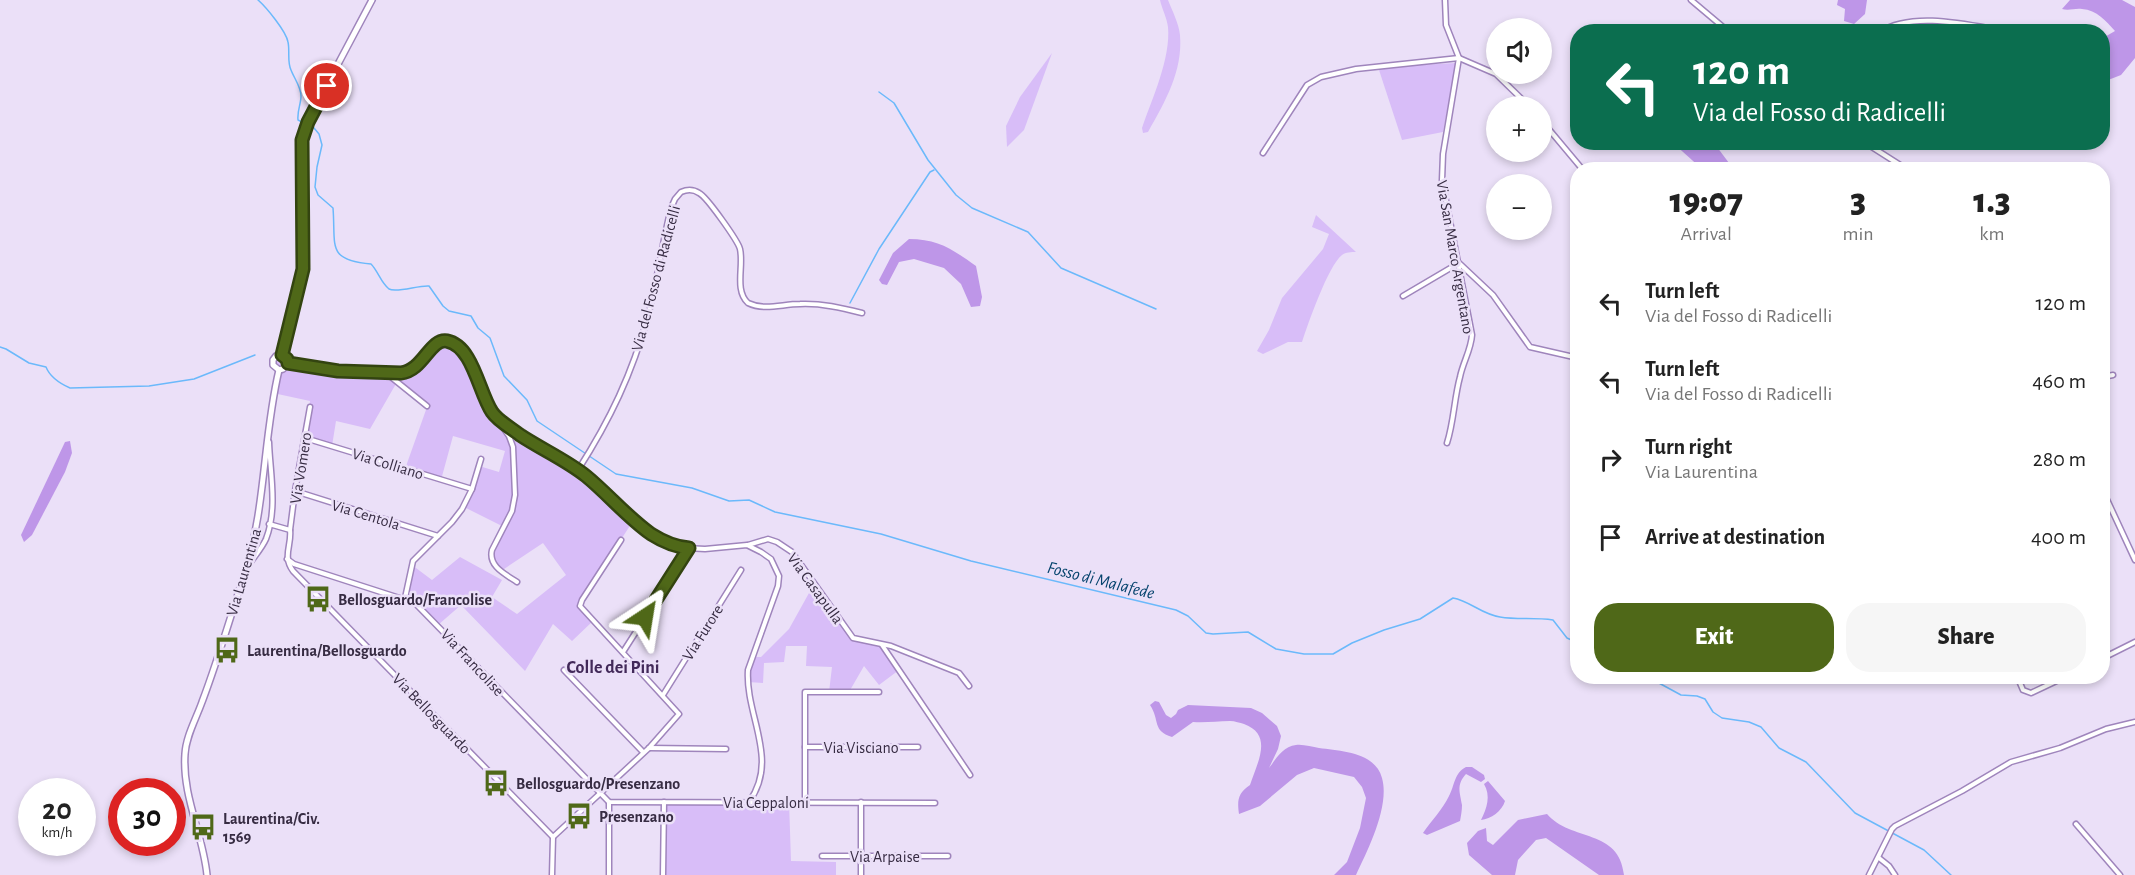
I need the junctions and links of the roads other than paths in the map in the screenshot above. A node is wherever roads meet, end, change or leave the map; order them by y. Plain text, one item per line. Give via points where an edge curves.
1 (372, 0) edge
2 (1445, 0) edge
3 (1691, 0) edge
4 (1699, 0) edge
5 (1698, 6) junction
6 (1719, 24) edge
7 (1895, 24) edge
8 (1945, 24) edge
9 (1459, 58) junction
10 (1519, 96) edge
11 (1552, 133) edge
12 (1877, 150) edge
13 (1263, 153) dead end
14 (1576, 162) edge
15 (1895, 162) edge
16 (1459, 263) junction
17 (1403, 296) dead end
18 (862, 313) dead end
19 (282, 355) junction
20 (1570, 356) edge
21 (288, 363) junction
22 (279, 370) junction
23 (385, 373) junction
24 (2113, 375) dead end
25 (2110, 376) edge
26 (427, 406) dead end
27 (310, 407) dead end
28 (493, 413) junction
29 (269, 438) junction
30 (305, 438) junction
31 (1447, 443) dead end
32 (481, 459) dead end
33 (578, 470) junction
34 (472, 489) junction
35 (295, 491) junction
36 (2110, 506) edge
37 (270, 524) junction
38 (290, 530) junction
39 (438, 536) junction
40 (621, 540) dead end
41 (252, 543) junction
42 (747, 545) junction
43 (261, 546) junction
44 (689, 548) junction
45 (287, 559) junction
46 (2135, 559) edge
47 (302, 566) junction
48 (741, 570) dead end
49 (295, 572) junction
50 (244, 573) junction
51 (517, 582) dead end
52 (405, 598) junction
53 (2135, 642) edge
54 (882, 644) junction
55 (623, 651) junction
56 (2110, 654) edge
57 (564, 670) dead end
58 (2021, 684) edge
59 (2052, 684) edge
60 (969, 686) dead end
61 (879, 692) dead end
62 (663, 694) junction
63 (2135, 722) edge
64 (805, 747) junction
65 (918, 747) dead end
66 (648, 748) junction
67 (726, 749) dead end
68 (643, 752) junction
69 (970, 776) dead end
70 (600, 793) junction
71 (805, 801) junction
72 (609, 802) junction
73 (664, 802) junction
74 (749, 802) junction
75 (861, 802) junction
76 (935, 802) dead end
77 (2076, 824) dead end
78 (552, 837) junction
79 (822, 856) dead end
80 (861, 856) junction
81 (948, 856) dead end
82 (1878, 858) junction
83 (207, 875) edge
84 (552, 875) edge
85 (609, 875) edge
86 (663, 875) edge
87 (861, 875) edge
88 (1869, 875) edge
89 (1895, 875) edge
90 (2120, 875) edge

1 - 19 main road, Via Laurentina via 308,124 301,151 303,269
2 - 9 street, Via San Marco Argentano via 1446,25
3 - 5 street
4 - 5 street
5 - 6 street
7 - 8 street
9 - 10 street via 1496,74
9 - 13 street via 1361,68 1315,80 1302,92
9 - 16 street, Via San Marco Argentano via 1442,173
11 - 14 street
12 - 15 street
16 - 17 street
16 - 20 street via 1497,299 1530,347
16 - 31 street, Via San Marco Argentano via 1471,340 1459,378
18 - 33 street, Via del Fosso di Radicelli via 802,304 776,307 748,303 741,294 738,243 704,196 694,190 681,192 671,208 648,315 618,402
19 - 21 main road
19 - 22 main road, Via Laurentina via 273,360
21 - 22 main road
21 - 23 street
22 - 29 main road, Via Laurentina
23 - 26 street
23 - 28 street via 411,371 437,343 452,342 469,360
24 - 25 street
27 - 30 street, Via Vomero
28 - 33 street
28 - 51 street via 512,443 515,495 513,511 490,555 499,569
29 - 37 street via 273,501
29 - 41 main road, Via Laurentina
30 - 34 street, Via Colliano
30 - 35 street, Via Vomero
32 - 34 street
33 - 44 street via 651,534
34 - 39 street via 459,515
35 - 38 street, Via Vomero
35 - 39 street, Via Centola
36 - 46 street
37 - 38 street
37 - 43 street
38 - 45 street
39 - 52 street via 413,561
40 - 55 street via 580,606
41 - 43 street
41 - 50 main road, Via Laurentina
42 - 44 street
42 - 54 street, Via Casapulla via 768,539 787,548 851,636
42 - 74 street via 771,559 779,579 748,670 763,759 759,785
43 - 50 street
44 - 55 street
45 - 47 street, Via Francolise
45 - 49 street, Via Bellosguardo
47 - 49 street
47 - 52 street, Via Francolise
48 - 62 street, Via Furore
49 - 78 street, Via Bellosguardo
50 - 83 main road, Via Laurentina via 185,751 185,780
52 - 70 street, Via Francolise via 434,620
53 - 56 street
54 - 60 street, Via Casapulla via 959,673
54 - 69 street
55 - 62 street
57 - 68 street
58 - 59 street via 2030,693
61 - 64 street via 805,692
62 - 66 street via 679,716
63 - 82 street via 2011,762 1892,829
64 - 65 street, Via Visciano
64 - 71 street
66 - 67 street
66 - 68 street
68 - 70 street
70 - 72 street
70 - 78 street
71 - 74 street, Via Ceppaloni
71 - 75 street, Via Ceppaloni
72 - 73 street, Via Ceppaloni
72 - 85 street
73 - 74 street, Via Ceppaloni
73 - 86 street
75 - 76 street, Via Ceppaloni
75 - 80 street
77 - 90 street
78 - 84 street
79 - 80 street, Via Arpaise
80 - 81 street, Via Arpaise
80 - 87 street
82 - 88 street
82 - 89 street

